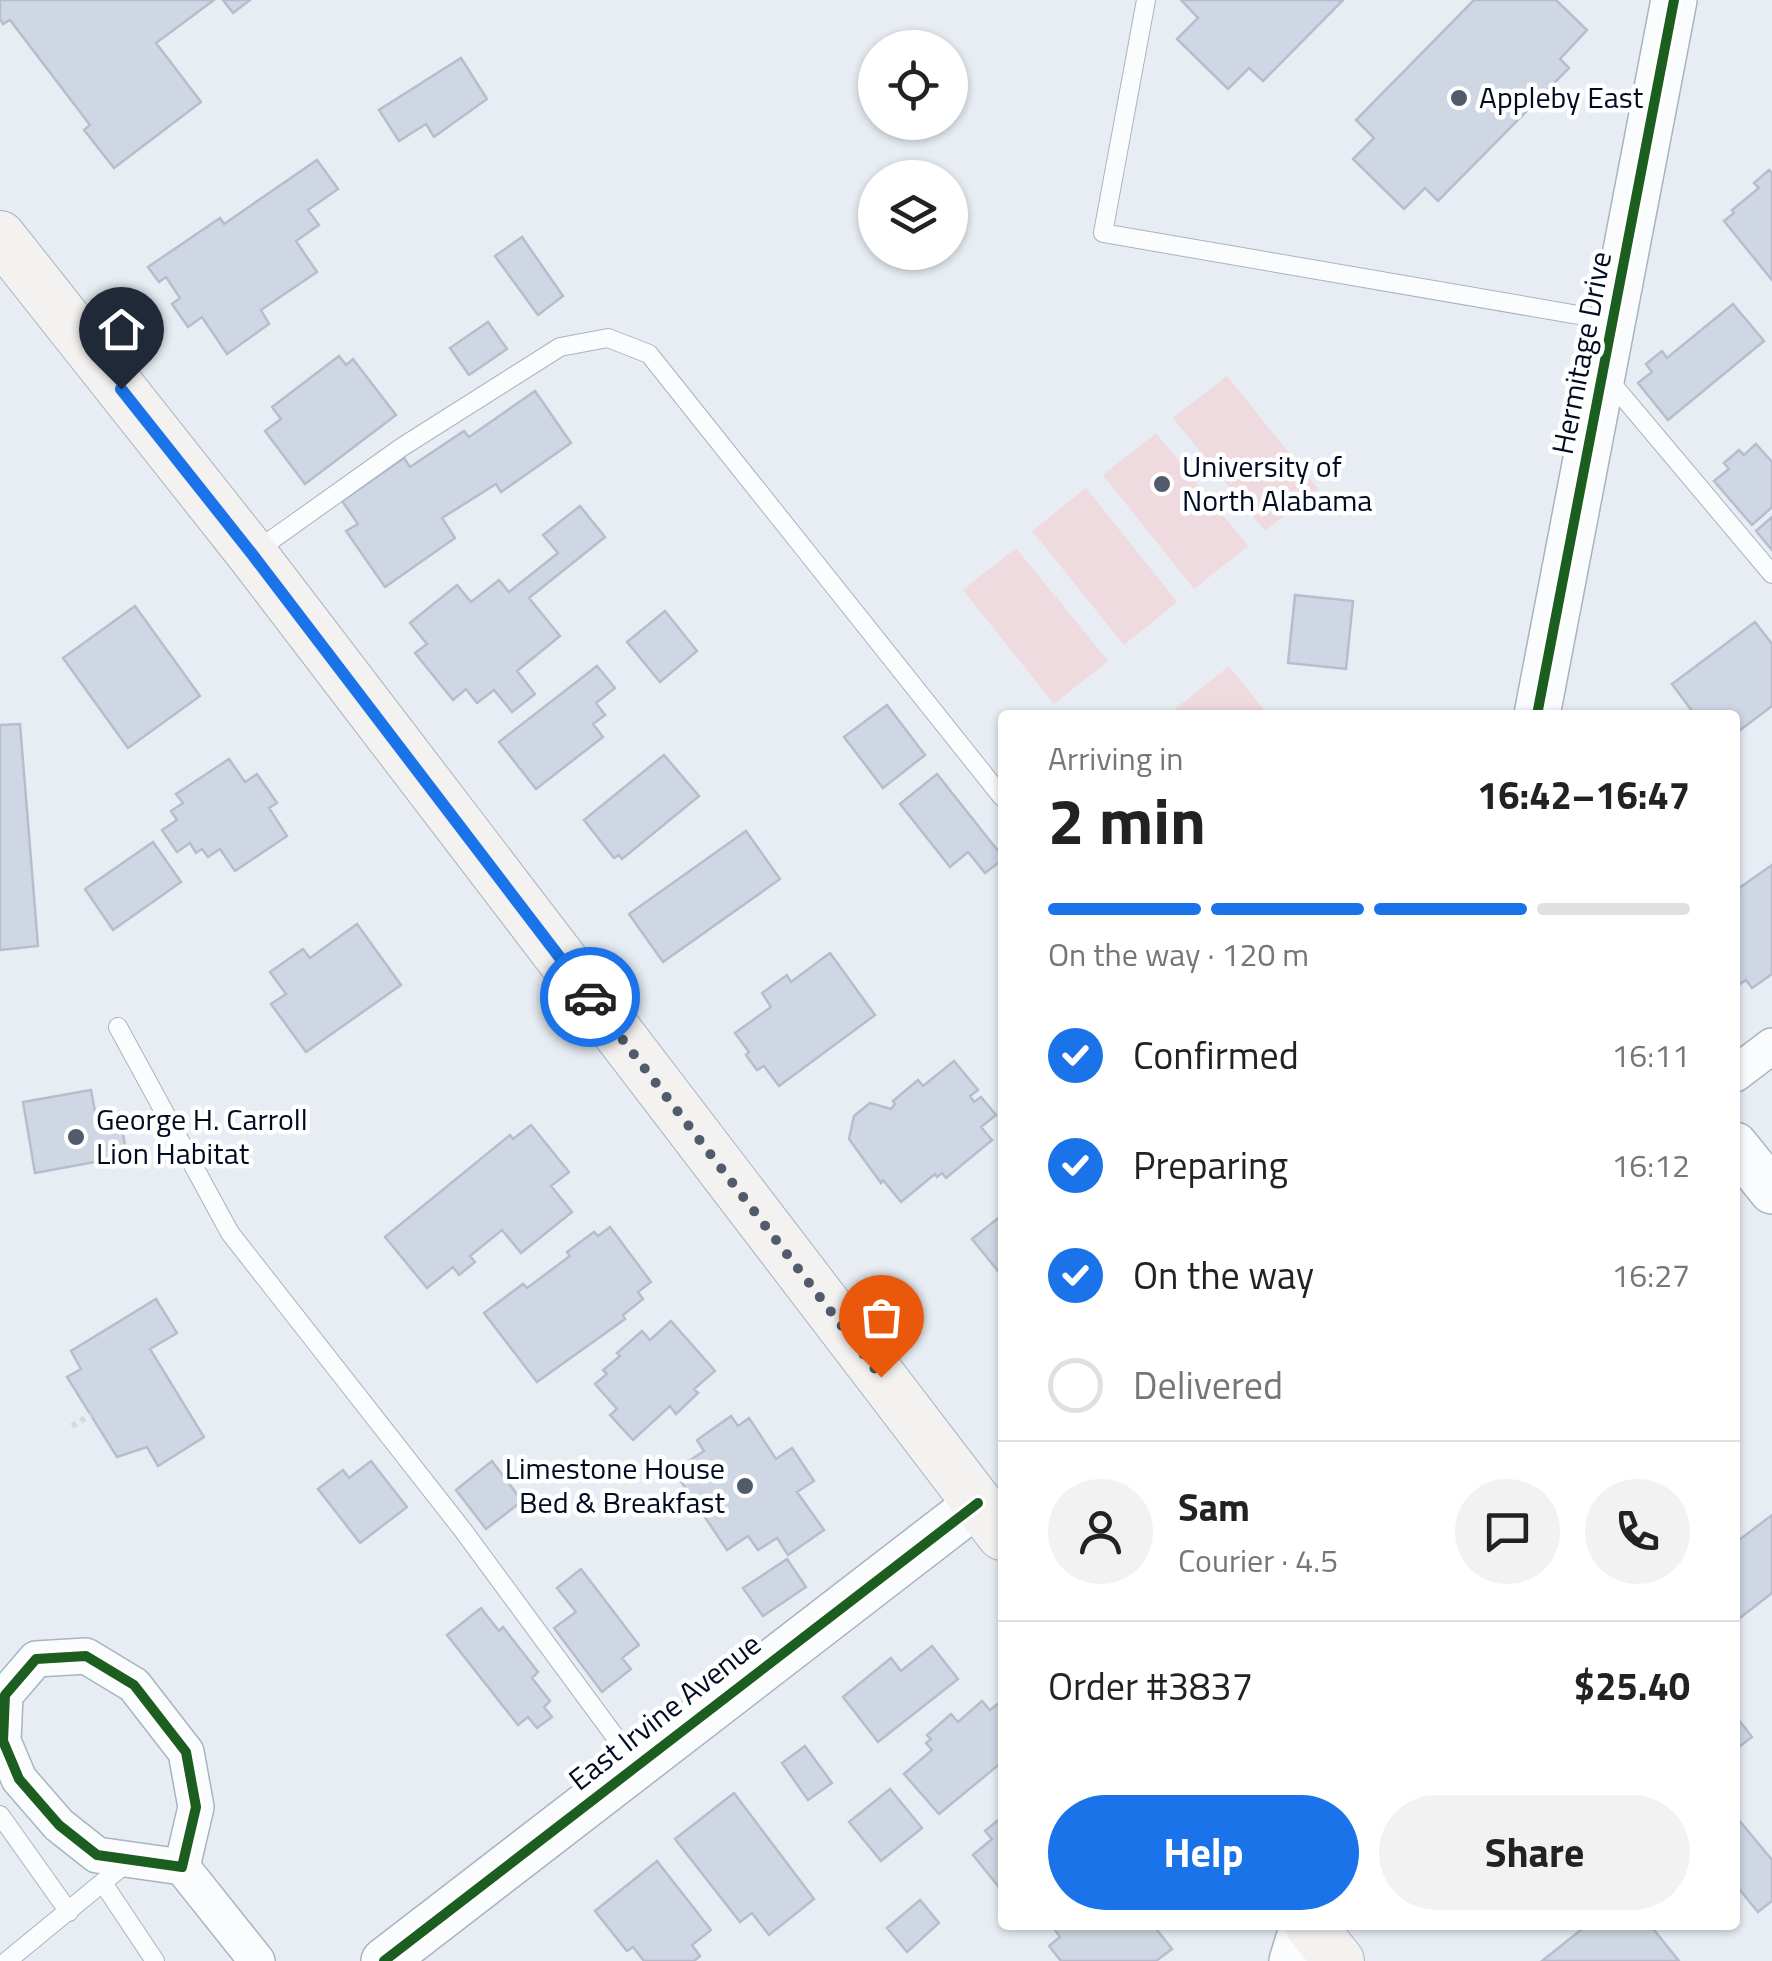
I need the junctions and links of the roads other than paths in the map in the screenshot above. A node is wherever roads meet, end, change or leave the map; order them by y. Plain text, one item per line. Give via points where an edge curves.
1 (1146, 0) edge
2 (1674, 0) edge
3 (0, 236) edge
4 (1614, 321) junction
5 (1604, 375) junction
6 (252, 554) junction
7 (1772, 574) edge
8 (1538, 710) edge
9 (998, 792) edge
10 (118, 1027) dead end
11 (1772, 1046) edge
12 (1740, 1070) edge
13 (1740, 1151) edge
14 (1772, 1192) edge
15 (990, 1519) edge
16 (636, 1765) junction
17 (30, 1792) junction
18 (0, 1814) edge
19 (130, 1860) junction
20 (182, 1867) junction
21 (103, 1883) junction
22 (69, 1912) junction
23 (1305, 1930) edge
24 (1311, 1930) edge
25 (7, 1961) edge
26 (155, 1961) edge
27 (257, 1961) edge
28 (384, 1961) edge
29 (1292, 1961) edge
30 (1339, 1961) edge

1 - 4 lane via 1103,234
2 - 4 street, Hermitage Drive
3 - 6 main road
4 - 5 street, Hermitage Drive
5 - 7 lane
5 - 8 street, Hermitage Drive
6 - 9 lane via 402,447 560,347 608,338 649,354
6 - 15 main road
10 - 16 lane via 230,1233
11 - 12 street
13 - 14 street
15 - 16 street, East Irvine Avenue
16 - 28 street, East Irvine Avenue
17 - 18 lane
17 - 19 street via 97,1855
17 - 20 street via 3,1742 6,1695 36,1659 86,1656 134,1685 186,1752 196,1807
18 - 22 lane
19 - 20 street
19 - 21 lane
20 - 27 street
21 - 22 lane
21 - 26 lane
22 - 25 lane
23 - 29 street
24 - 30 main road

